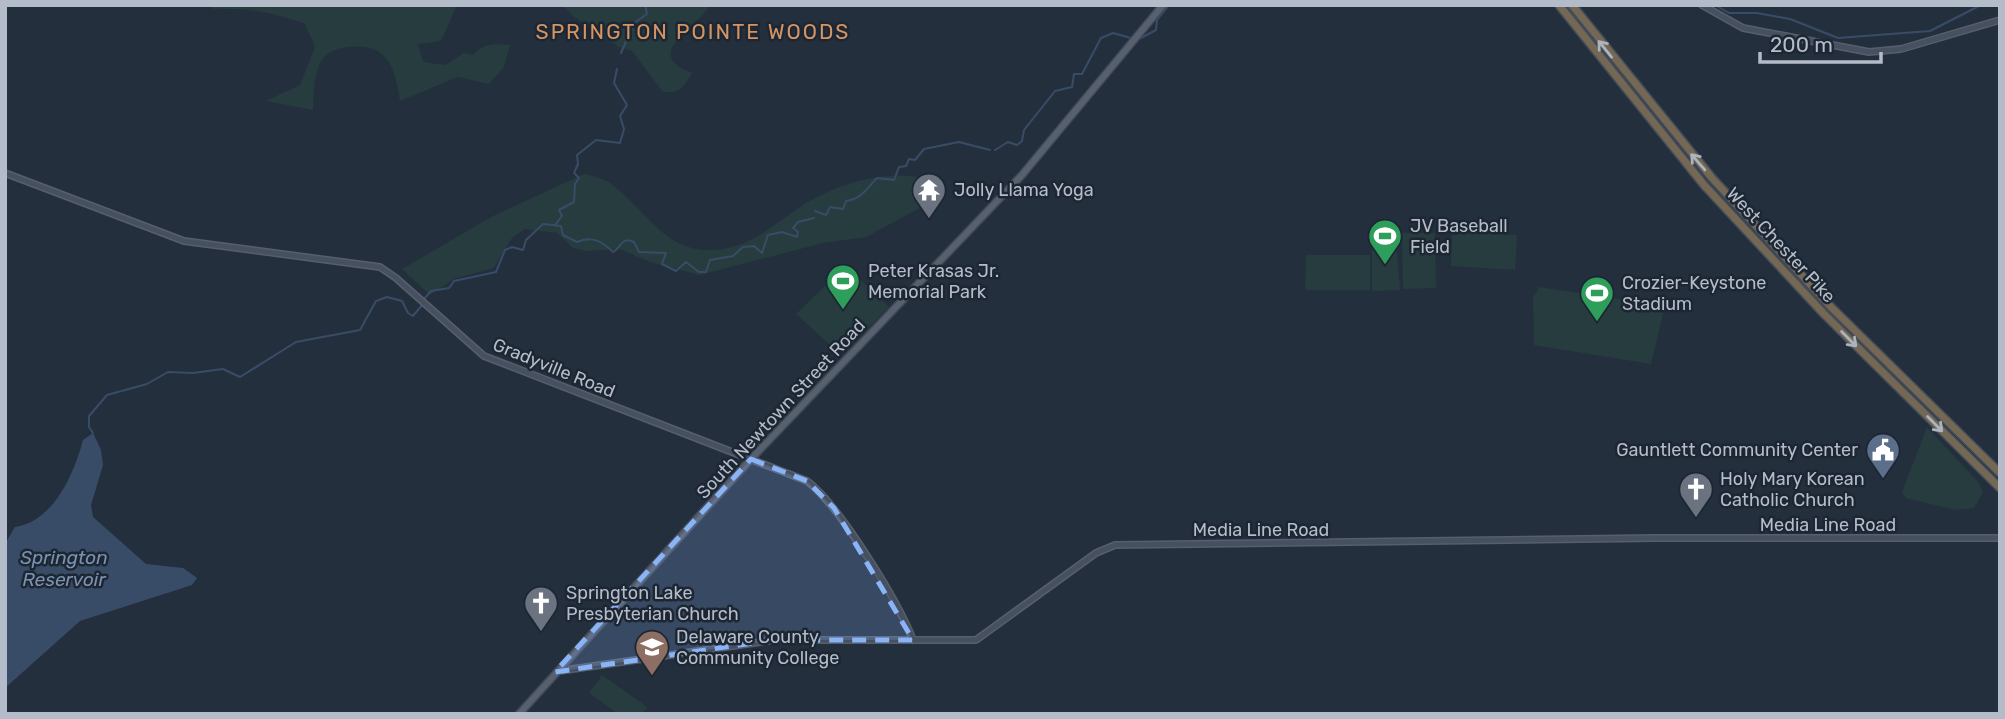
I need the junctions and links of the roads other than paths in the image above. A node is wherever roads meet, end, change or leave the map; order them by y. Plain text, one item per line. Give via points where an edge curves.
1 (1163, 5) edge
2 (1559, 5) edge
3 (1572, 5) edge
4 (1702, 5) edge
5 (2000, 20) edge
6 (5, 173) edge
7 (751, 459) junction
8 (2000, 473) edge
9 (2000, 488) edge
10 (2000, 538) edge
11 (913, 640) junction
12 (555, 672) junction
13 (519, 714) edge

1 - 7 main road, South Newtown Street Road via 1022,174
2 -> 9 highway, West Chester Pike via 1712,193 1819,309
8 -> 3 highway, West Chester Pike via 1826,302 1712,178
4 - 5 main road via 1743,28 1869,52 1900,49
6 - 7 main road, Gradyville Road via 184,242 380,267 484,356
7 - 11 main road, Gradyville Road via 807,481 822,492 892,598
7 - 12 main road, South Newtown Street Road
10 - 11 main road, Media Line Road via 1115,545 1096,553 976,640
11 - 12 main road, Media Line Road via 774,640
12 - 13 main road, South Newtown Street Road

